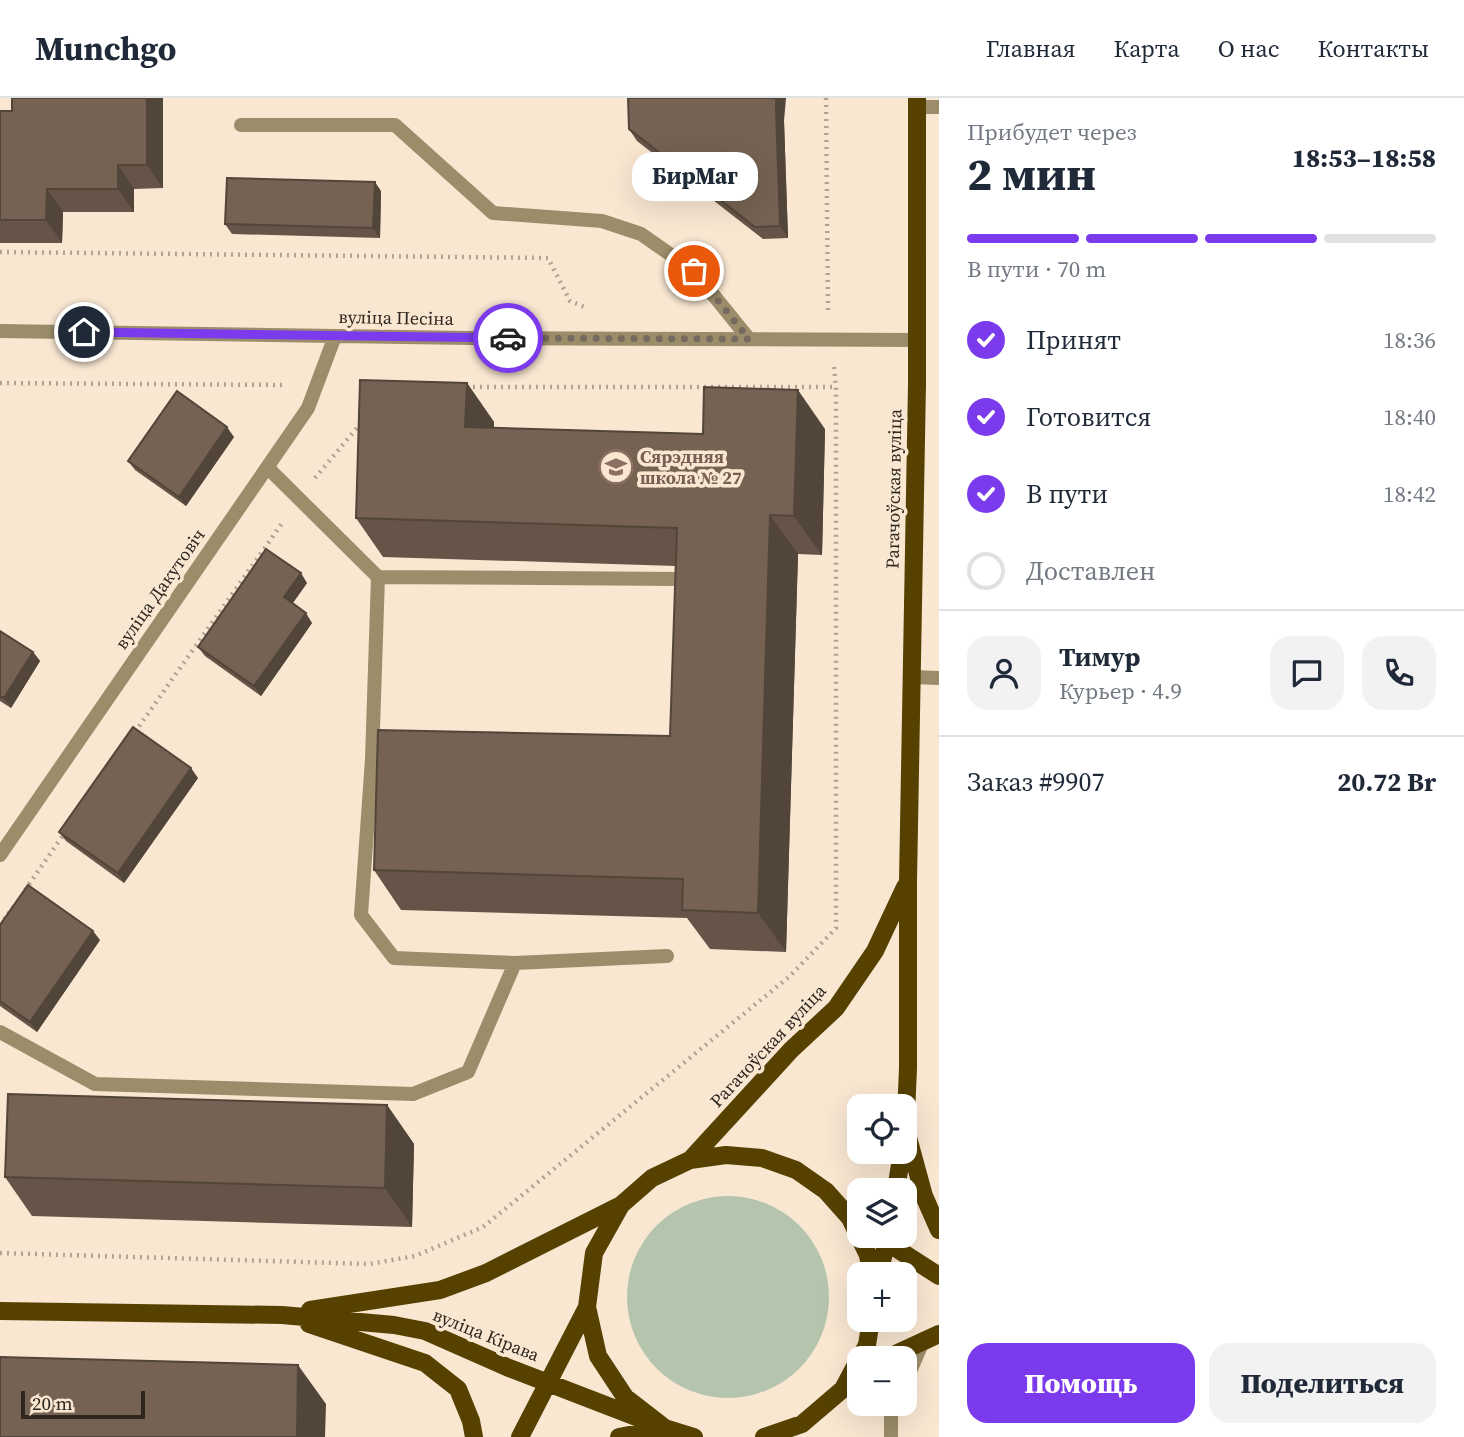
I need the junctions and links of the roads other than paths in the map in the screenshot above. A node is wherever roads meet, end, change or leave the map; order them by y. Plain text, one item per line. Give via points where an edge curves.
1 (917, 103) edge
2 (939, 107) edge
3 (241, 125) dead end
4 (0, 331) edge
5 (335, 336) junction
6 (749, 339) junction
7 (917, 340) junction
8 (268, 468) junction
9 (378, 577) junction
10 (681, 606) edge
11 (912, 677) junction
12 (939, 678) edge
13 (0, 855) edge
14 (908, 881) junction
15 (667, 956) dead end
16 (515, 963) junction
17 (0, 1032) edge
18 (907, 1094) edge
19 (690, 1160) junction
20 (914, 1164) edge
21 (621, 1205) junction
22 (847, 1212) edge
23 (939, 1230) edge
24 (898, 1248) edge
25 (939, 1276) edge
26 (587, 1307) junction
27 (0, 1311) edge
28 (282, 1315) junction
29 (932, 1336) edge
30 (912, 1346) edge
31 (917, 1362) edge
32 (547, 1382) junction
33 (847, 1382) edge
34 (847, 1386) edge
35 (843, 1389) junction
36 (893, 1416) edge
37 (665, 1428) junction
38 (474, 1437) edge
39 (520, 1437) edge
40 (619, 1437) edge
41 (694, 1437) edge
42 (764, 1437) edge
43 (891, 1437) edge

1 - 2 street
1 - 7 main road, Рагачоўская вуліца
3 - 6 street via 395,125 493,212 602,221 641,234 694,271
4 - 5 street, вуліца Песіна
5 - 6 street, вуліца Песіна
5 - 8 street, вуліца Дакутовіч via 308,408
6 - 7 street, вуліца Песіна
7 - 11 main road, Рагачоўская вуліца
8 - 9 street
8 - 13 street, вуліца Дакутовіч
9 - 10 street via 681,579
9 - 16 street via 379,759 361,915 394,958
11 - 12 street
11 - 14 main road, Рагачоўская вуліца
14 - 18 main road, Рагачоўская вуліца
14 - 19 main road, Рагачоўская вуліца via 875,951 836,1008
15 - 16 street
16 - 17 street via 468,1072 413,1094 95,1084
19 - 21 main road via 652,1178
19 - 22 main road via 726,1155 774,1162 796,1170 827,1191
20 - 23 main road, Рагачоўская вуліца
21 - 26 main road via 594,1253
21 - 28 main road, вуліца Кірава via 486,1273 440,1290
24 - 25 main road
26 - 32 main road
26 - 37 main road via 598,1356 625,1397
27 - 28 main road, вуліца Кірава
28 - 32 main road, вуліца Кірава via 425,1331
28 - 38 main road via 425,1363 458,1389
29 - 30 main road
29 - 31 street
32 - 37 main road, вуліца Кірава
32 - 39 main road
33 - 35 main road
34 - 35 main road
35 - 42 main road via 802,1424
36 - 43 street
37 - 40 main road
37 - 41 main road, вуліца Кірава

